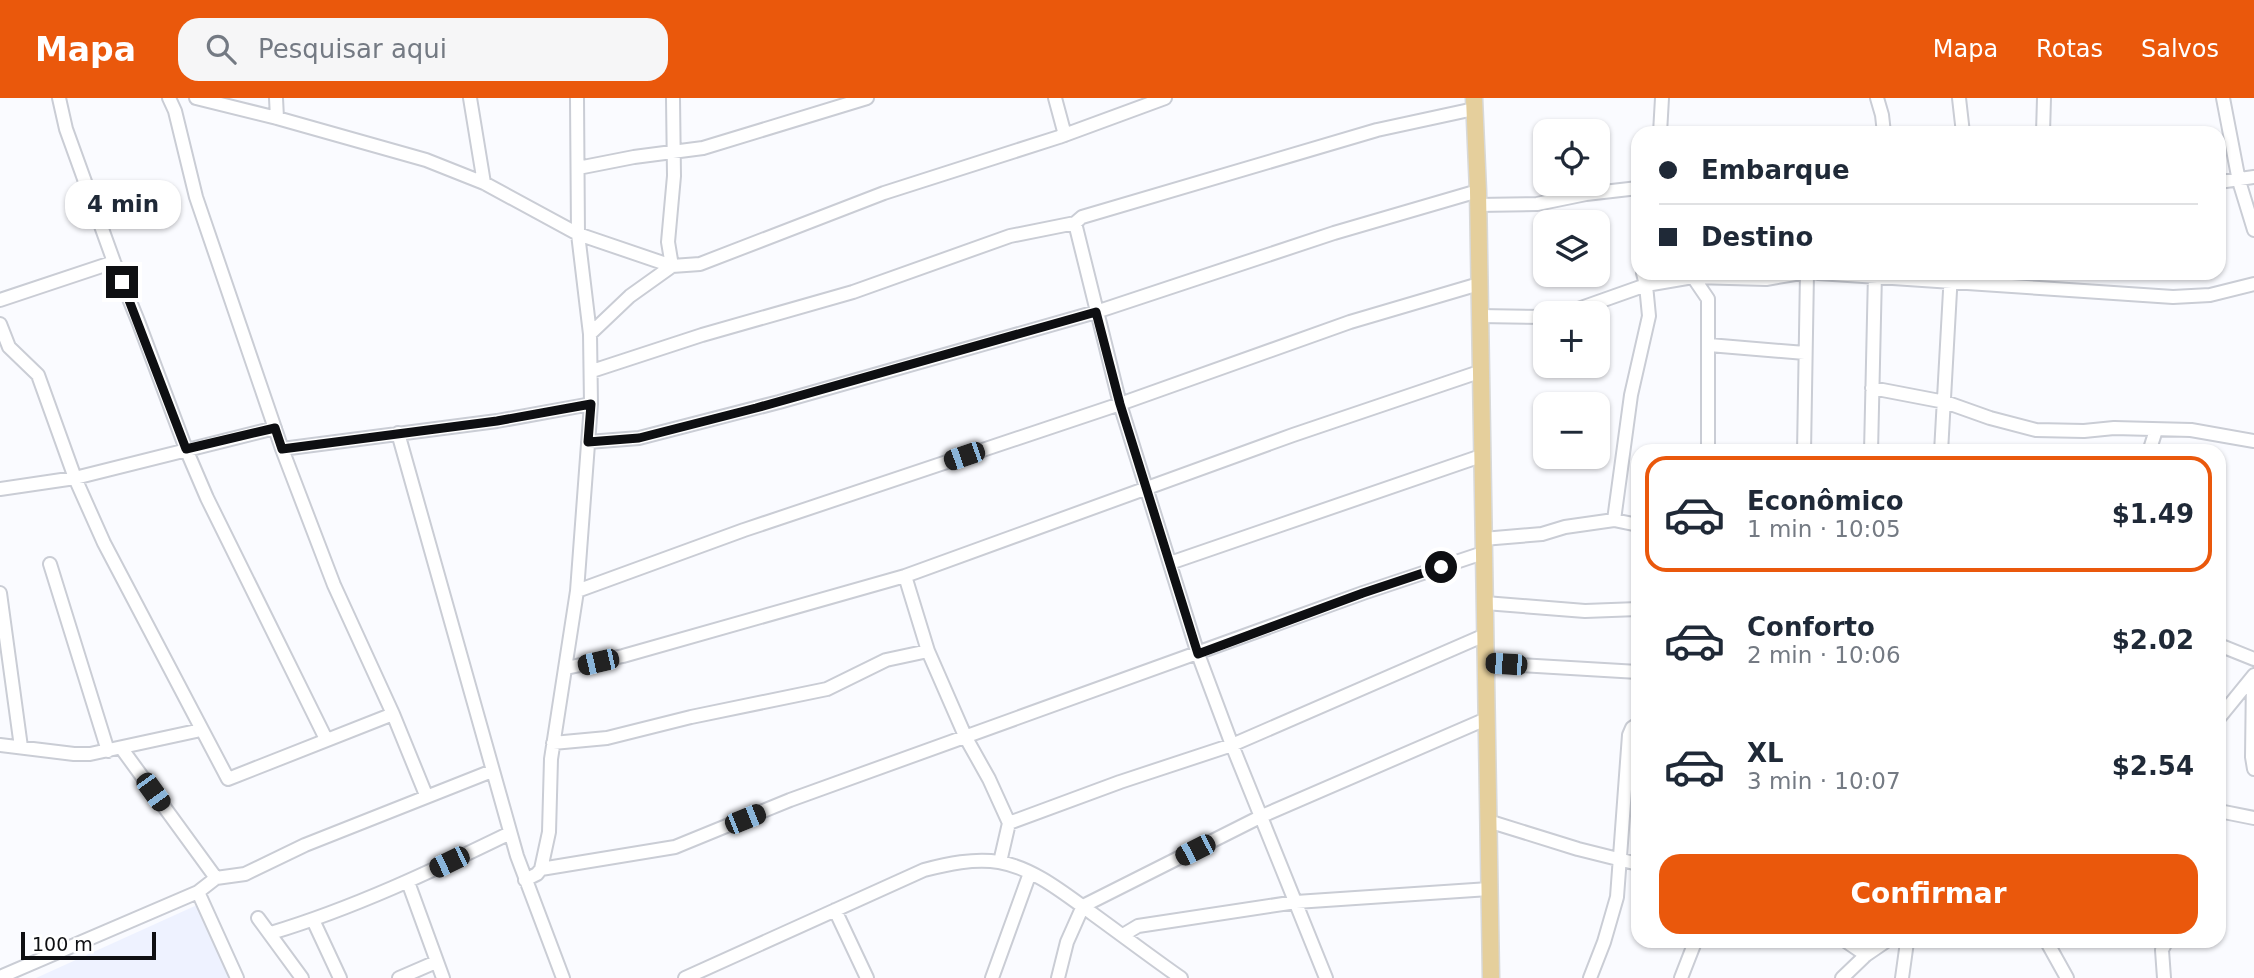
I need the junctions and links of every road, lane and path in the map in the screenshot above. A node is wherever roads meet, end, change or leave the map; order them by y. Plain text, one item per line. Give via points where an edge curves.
1 (59, 98) edge
2 (169, 98) edge
3 (196, 98) edge
4 (275, 98) edge
5 (470, 98) edge
6 (577, 98) edge
7 (673, 98) edge
8 (867, 98) edge
9 (1055, 98) edge
10 (1165, 98) edge
11 (1662, 98) edge
12 (1877, 98) edge
13 (1959, 98) edge
14 (2044, 98) edge
15 (2223, 98) edge
16 (1474, 103) edge
17 (277, 118) junction
18 (1660, 126) edge
19 (1883, 126) edge
20 (1962, 126) edge
21 (2043, 126) edge
22 (1065, 135) junction
23 (673, 150) junction
24 (578, 168) junction
25 (2254, 177) edge
26 (2239, 181) junction
27 (2226, 182) edge
28 (484, 183) junction
29 (1631, 189) edge
30 (1477, 198) junction
31 (1075, 223) junction
32 (2254, 230) edge
33 (578, 234) junction
34 (114, 262) junction
35 (672, 266) junction
36 (1643, 280) edge
37 (1645, 280) edge
38 (1695, 280) edge
39 (1804, 280) edge
40 (1875, 280) edge
41 (1950, 280) edge
42 (1973, 280) edge
43 (1479, 284) junction
44 (2254, 285) edge
45 (0, 300) edge
46 (1595, 301) edge
47 (1096, 312) junction
48 (1479, 316) junction
49 (1533, 317) edge
50 (0, 324) edge
51 (590, 334) junction
52 (1709, 345) junction
53 (1805, 353) junction
54 (592, 371) junction
55 (1479, 373) junction
56 (1872, 387) junction
57 (1945, 402) junction
58 (591, 404) junction
59 (1120, 404) junction
60 (275, 428) junction
61 (2156, 430) junction
62 (398, 433) junction
63 (2254, 441) edge
64 (588, 442) junction
65 (1708, 444) edge
66 (1804, 444) edge
67 (1871, 444) edge
68 (1942, 444) edge
69 (2152, 444) edge
70 (186, 449) junction
71 (282, 449) junction
72 (1481, 456) junction
73 (75, 478) junction
74 (0, 489) edge
75 (1145, 489) junction
76 (1615, 520) junction
77 (1631, 523) edge
78 (1483, 546) junction
79 (1170, 563) junction
80 (50, 564) dead end
81 (905, 576) junction
82 (577, 591) junction
83 (0, 593) edge
84 (1485, 603) junction
85 (1631, 609) edge
86 (1485, 635) junction
87 (2226, 648) edge
88 (928, 651) junction
89 (1198, 654) junction
90 (2254, 659) edge
91 (1485, 663) junction
92 (566, 668) junction
93 (1631, 672) edge
94 (2253, 676) edge
95 (2226, 709) edge
96 (393, 714) junction
97 (1486, 719) junction
98 (201, 730) junction
99 (1631, 730) edge
100 (966, 738) junction
101 (326, 739) junction
102 (553, 743) junction
103 (0, 745) edge
104 (1232, 745) junction
105 (21, 747) junction
106 (122, 749) junction
107 (108, 751) junction
108 (2253, 761) edge
109 (492, 771) junction
110 (426, 796) junction
111 (2226, 812) edge
112 (1262, 816) junction
113 (2254, 818) edge
114 (1488, 821) junction
115 (1009, 823) junction
116 (510, 833) junction
117 (1619, 860) junction
118 (1000, 862) junction
119 (1631, 863) edge
120 (541, 869) junction
121 (1030, 873) junction
122 (216, 878) junction
123 (525, 880) junction
124 (408, 882) junction
125 (1489, 888) junction
126 (198, 892) junction
127 (1296, 902) junction
128 (1083, 906) junction
129 (835, 910) junction
130 (258, 918) dead end
131 (313, 920) junction
132 (271, 933) junction
133 (1123, 935) junction
134 (1693, 948) edge
135 (1856, 948) edge
136 (1876, 948) edge
137 (1906, 948) edge
138 (2050, 948) edge
139 (2163, 948) edge
140 (1866, 955) junction
141 (436, 962) junction
142 (1164, 973) edge
143 (0, 977) edge
144 (237, 978) edge
145 (302, 978) edge
146 (340, 978) edge
147 (399, 978) edge
148 (443, 978) edge
149 (563, 978) edge
150 (685, 978) edge
151 (867, 978) edge
152 (992, 978) edge
153 (1058, 978) edge
154 (1181, 978) edge
155 (1326, 978) edge
156 (1491, 978) edge
157 (1590, 978) edge
158 (1681, 978) edge
159 (1842, 978) edge
160 (1902, 978) edge
161 (2067, 978) edge
162 (2164, 978) edge

1 - 34 street via 65,129
2 - 60 street via 196,197
3 - 17 street
4 - 17 street
5 - 28 street
6 - 24 street
7 - 23 street
8 - 23 street via 703,148
9 - 22 street
10 - 22 street
11 - 18 street
12 - 19 street
13 - 20 street
14 - 21 street
15 - 26 street
16 - 30 main road
16 - 31 street via 1082,217
17 - 28 street via 426,160
22 - 35 street via 884,193 700,264
23 - 24 street
23 - 35 street via 668,242
24 - 33 street
25 - 26 street
26 - 27 street
26 - 32 street
28 - 33 street
29 - 30 street via 1537,204
30 - 43 main road
30 - 47 street via 1334,233
31 - 47 street
31 - 54 street via 1010,236 853,292
33 - 35 street
33 - 51 street
34 - 45 street
34 - 70 street
35 - 51 street via 611,312
36 - 46 street
37 - 76 street via 1649,316 1631,395
38 - 52 street via 1708,299
39 - 53 street
40 - 56 street
41 - 57 street
42 - 44 street via 2173,297
43 - 48 main road
43 - 59 street via 1350,322
47 - 59 street
47 - 64 street via 639,438
48 - 49 street
48 - 55 main road
50 - 73 street via 9,347 38,375
51 - 54 street
52 - 53 street
52 - 65 street
53 - 66 street
54 - 58 street
55 - 72 main road
55 - 75 street
56 - 57 street
56 - 67 street
57 - 61 street via 2036,430
57 - 68 street
58 - 62 street
58 - 64 street
59 - 75 street
59 - 82 street
60 - 70 street
60 - 71 street
61 - 63 street via 2192,430
61 - 69 street
62 - 71 street
62 - 109 street
64 - 82 street
70 - 73 street
70 - 101 street
71 - 96 street via 334,585
72 - 78 main road
72 - 79 street
73 - 74 street
73 - 98 street
75 - 79 street
75 - 81 street
76 - 77 street
76 - 78 street
78 - 84 main road
78 - 89 street
79 - 89 street
80 - 107 street
81 - 88 street
81 - 92 street
82 - 92 street
83 - 105 street
84 - 85 street via 1585,611
84 - 86 main road
86 - 91 main road
86 - 104 street
87 - 90 street
88 - 100 street
88 - 102 street via 887,660 827,689 607,738
89 - 100 street
89 - 104 street
91 - 93 street
91 - 97 main road
92 - 102 street
94 - 95 street
94 - 108 street
96 - 101 street
96 - 110 street
97 - 112 street
97 - 114 main road
98 - 101 street via 232,780
98 - 106 street
99 - 117 street
100 - 115 street
100 - 120 street via 790,800 676,847
102 - 120 street via 549,832
103 - 105 street
104 - 112 street
104 - 115 street
105 - 107 street via 74,754
106 - 107 street
106 - 122 street
109 - 110 street
109 - 116 street
110 - 122 street via 245,874
111 - 113 street
112 - 127 street
112 - 128 street
114 - 117 street
114 - 125 main road
115 - 118 street
116 - 123 street
116 - 124 street
117 - 119 street
117 - 157 street via 1616,897
118 - 121 street
118 - 129 street via 965,862 924,870
120 - 123 street
121 - 128 street
121 - 152 street
122 - 126 street
123 - 149 street
124 - 131 street
124 - 141 street
125 - 127 street
125 - 156 main road
126 - 143 street
126 - 144 street
127 - 133 street via 1138,926
127 - 155 street
128 - 133 street
128 - 153 street
129 - 150 street
129 - 151 street
130 - 132 street
131 - 132 street
131 - 146 street
132 - 145 street
133 - 142 street
134 - 158 street
135 - 140 street
136 - 140 street
137 - 160 street
138 - 161 street
139 - 162 street
140 - 159 street
141 - 147 street
141 - 148 street
142 - 154 street

